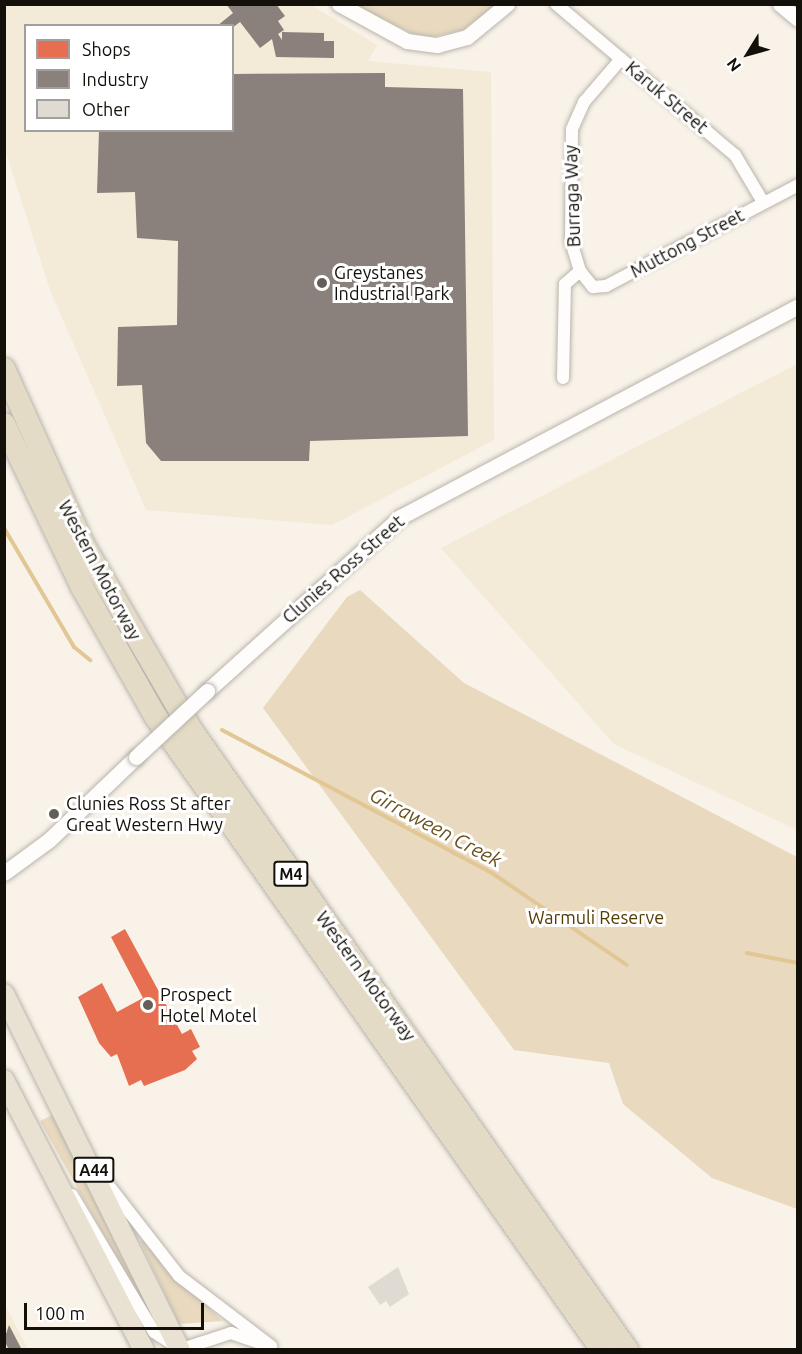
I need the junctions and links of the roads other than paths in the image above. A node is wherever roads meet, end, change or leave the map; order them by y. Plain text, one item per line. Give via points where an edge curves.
1 (339, 4) edge
2 (507, 4) edge
3 (556, 4) edge
4 (780, 4) edge
5 (798, 19) edge
6 (621, 59) junction
7 (798, 184) edge
8 (763, 202) junction
9 (580, 271) junction
10 (798, 306) edge
11 (4, 369) edge
12 (563, 378) dead end
13 (4, 424) edge
14 (8, 868) edge
15 (4, 994) edge
16 (4, 1080) edge
17 (45, 1158) junction
18 (89, 1160) junction
19 (274, 1348) edge
20 (180, 1349) edge
21 (144, 1350) edge
22 (602, 1350) edge
23 (627, 1350) edge

1 - 2 street via 406,40 437,45 467,37
3 - 6 street, Karuk Street
4 - 5 street
6 - 8 street, Karuk Street via 735,155
6 - 9 street, Burraga Way via 584,102 572,129 571,241
7 - 8 street, Muttong Street
8 - 9 street, Muttong Street via 606,286 593,287
9 - 12 street, Burraga Way via 565,284
10 - 14 street, Clunies Ross Street, bridge via 400,517
11 - 23 highway, Western Motorway / M4 via 83,544 192,731
13 - 22 highway, Western Motorway / M4 via 82,587 156,717
15 - 18 highway, A44
16 - 17 highway, A44
17 - 20 street via 91,1221 154,1332
17 - 21 highway, A44
18 - 19 street via 179,1276
18 - 20 highway, A44
19 - 20 street via 231,1333

